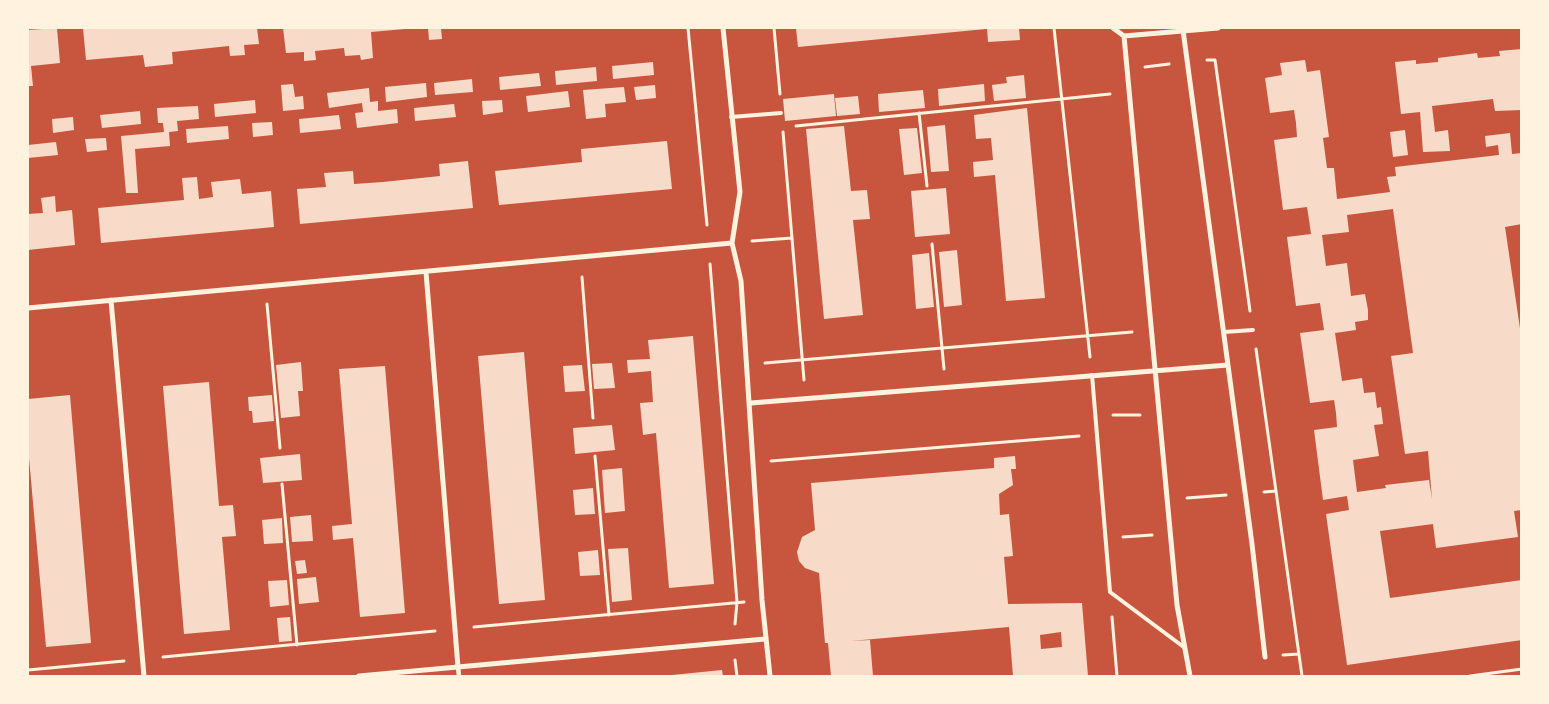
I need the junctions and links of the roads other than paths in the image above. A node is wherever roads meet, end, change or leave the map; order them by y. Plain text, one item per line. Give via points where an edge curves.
1 (723, 28) edge
2 (1112, 28) edge
3 (1218, 28) edge
4 (1183, 30) junction
5 (1124, 36) junction
6 (781, 113) road end
7 (730, 117) junction
8 (732, 243) junction
9 (1522, 254) edge
10 (1522, 260) edge
11 (426, 272) junction
12 (111, 300) junction
13 (28, 308) edge
14 (1253, 330) dead end
15 (1224, 332) junction
16 (1228, 365) junction
17 (1154, 370) junction
18 (1092, 375) junction
19 (751, 403) junction
20 (765, 639) junction
21 (1185, 648) junction
22 (1265, 657) dead end
23 (458, 667) junction
24 (144, 676) edge
25 (359, 676) edge
26 (459, 676) edge
27 (770, 676) edge
28 (1190, 676) edge

1 - 7 street
2 - 5 street
3 - 4 street
4 - 5 street
4 - 15 street
5 - 17 street
6 - 7 lane
7 - 8 street via 740,192
8 - 11 street
8 - 19 street via 741,280
9 - 10 lane
11 - 12 street
11 - 23 street
12 - 13 street
12 - 24 street
14 - 15 lane
15 - 16 street
16 - 17 street
16 - 22 street
17 - 18 street
17 - 21 street via 1177,605
18 - 19 street
18 - 21 lane via 1110,592
19 - 20 street
20 - 23 street
20 - 27 street
21 - 28 street
23 - 25 street
23 - 26 street

